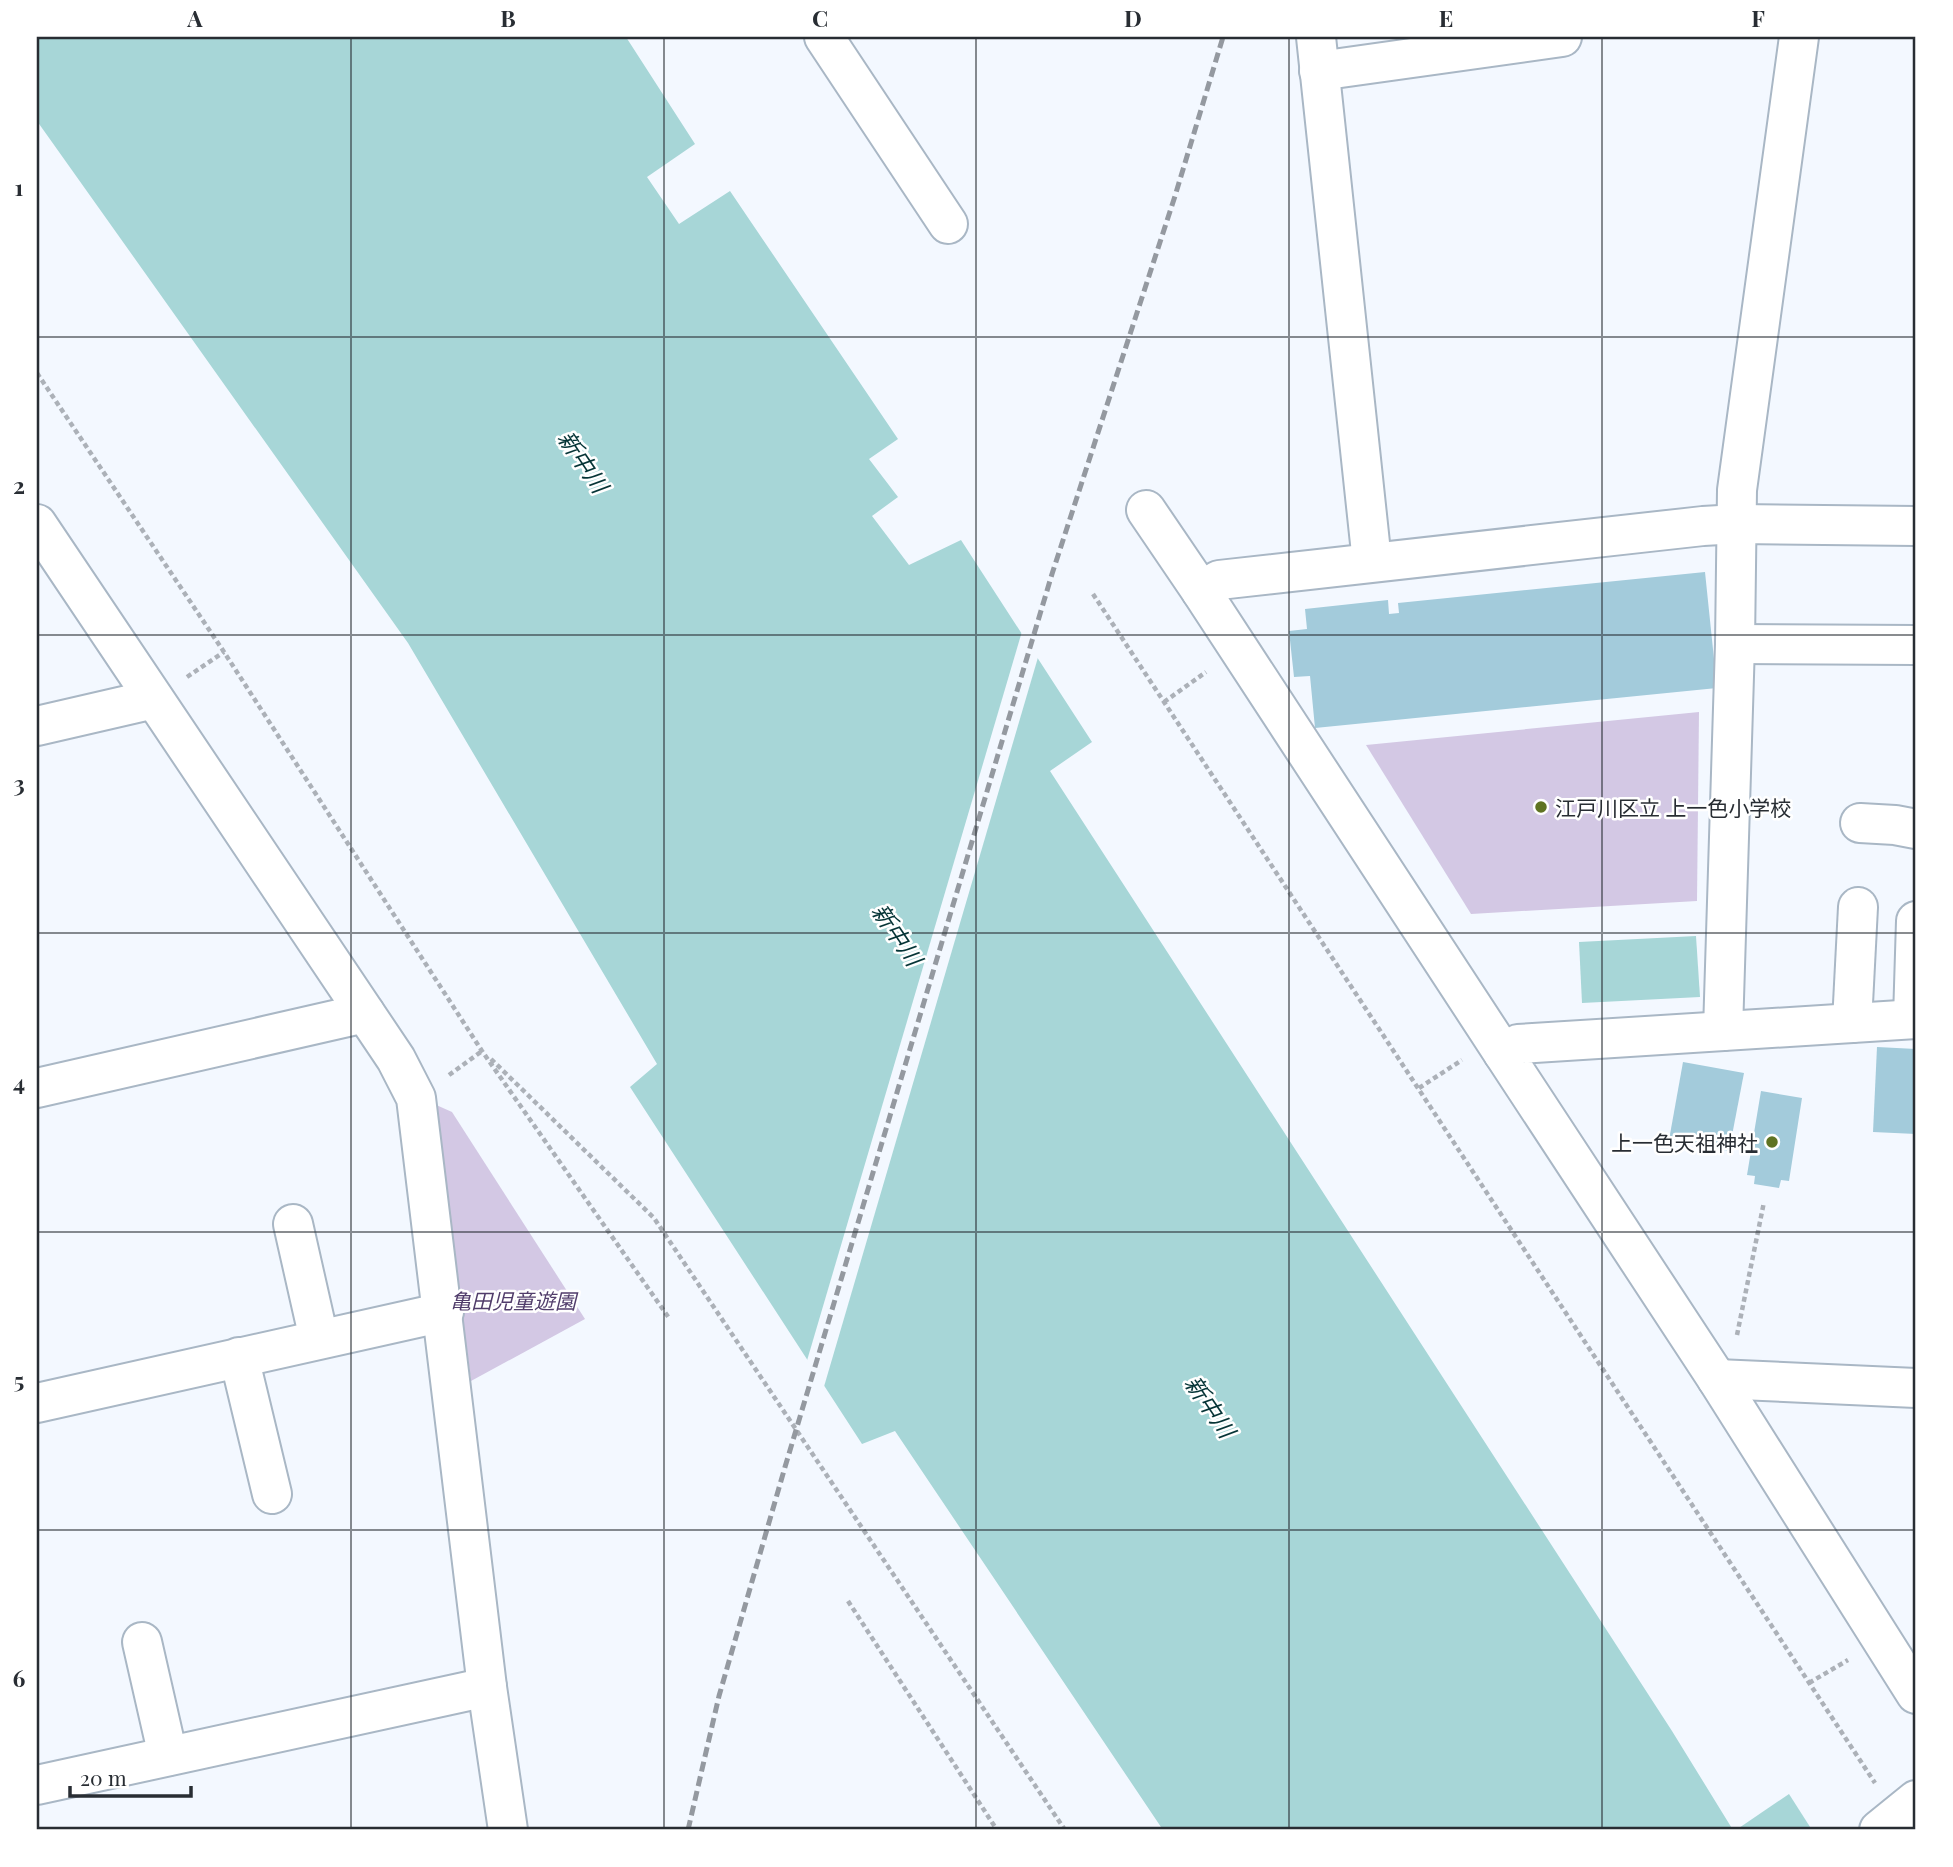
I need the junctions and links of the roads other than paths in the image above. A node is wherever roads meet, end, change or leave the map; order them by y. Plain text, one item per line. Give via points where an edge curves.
1 (824, 37) edge
2 (1562, 37) edge
3 (1799, 37) edge
4 (1318, 54) edge
5 (948, 224) dead end
6 (1146, 509) dead end
7 (37, 524) edge
8 (1738, 524) junction
9 (1916, 526) edge
10 (1372, 562) junction
11 (1210, 585) junction
12 (1735, 644) junction
13 (1916, 645) edge
14 (154, 699) junction
15 (37, 726) edge
16 (1860, 823) dead end
17 (1916, 829) edge
18 (1858, 907) dead end
19 (1916, 921) edge
20 (365, 1013) junction
21 (1914, 1019) edge
22 (1852, 1023) junction
23 (1723, 1031) junction
24 (1505, 1046) junction
25 (37, 1088) edge
26 (293, 1224) dead end
27 (444, 1312) junction
28 (319, 1339) junction
29 (239, 1357) junction
30 (1717, 1380) junction
31 (1916, 1388) edge
32 (37, 1403) edge
33 (272, 1494) dead end
34 (142, 1642) dead end
35 (487, 1687) junction
36 (1916, 1694) edge
37 (168, 1756) junction
38 (37, 1785) edge
39 (1916, 1800) edge
40 (508, 1830) edge
41 (1879, 1830) edge

1 - 5 street
2 - 4 street
3 - 8 street via 1737,490
4 - 10 street
6 - 11 street
7 - 14 street
8 - 9 street
8 - 10 street
8 - 12 street
10 - 11 street
11 - 24 street via 1238,650
12 - 13 street
12 - 23 street
14 - 15 street
14 - 20 street
16 - 17 street
18 - 22 street
19 - 21 street
20 - 25 street
20 - 27 street via 416,1098
21 - 22 street
22 - 23 street
23 - 24 street
24 - 30 street
26 - 28 street
27 - 28 street
27 - 35 street
28 - 29 street
29 - 32 street
29 - 33 street
30 - 31 street
30 - 36 street
34 - 37 street
35 - 37 street
35 - 40 street
37 - 38 street
39 - 41 street

